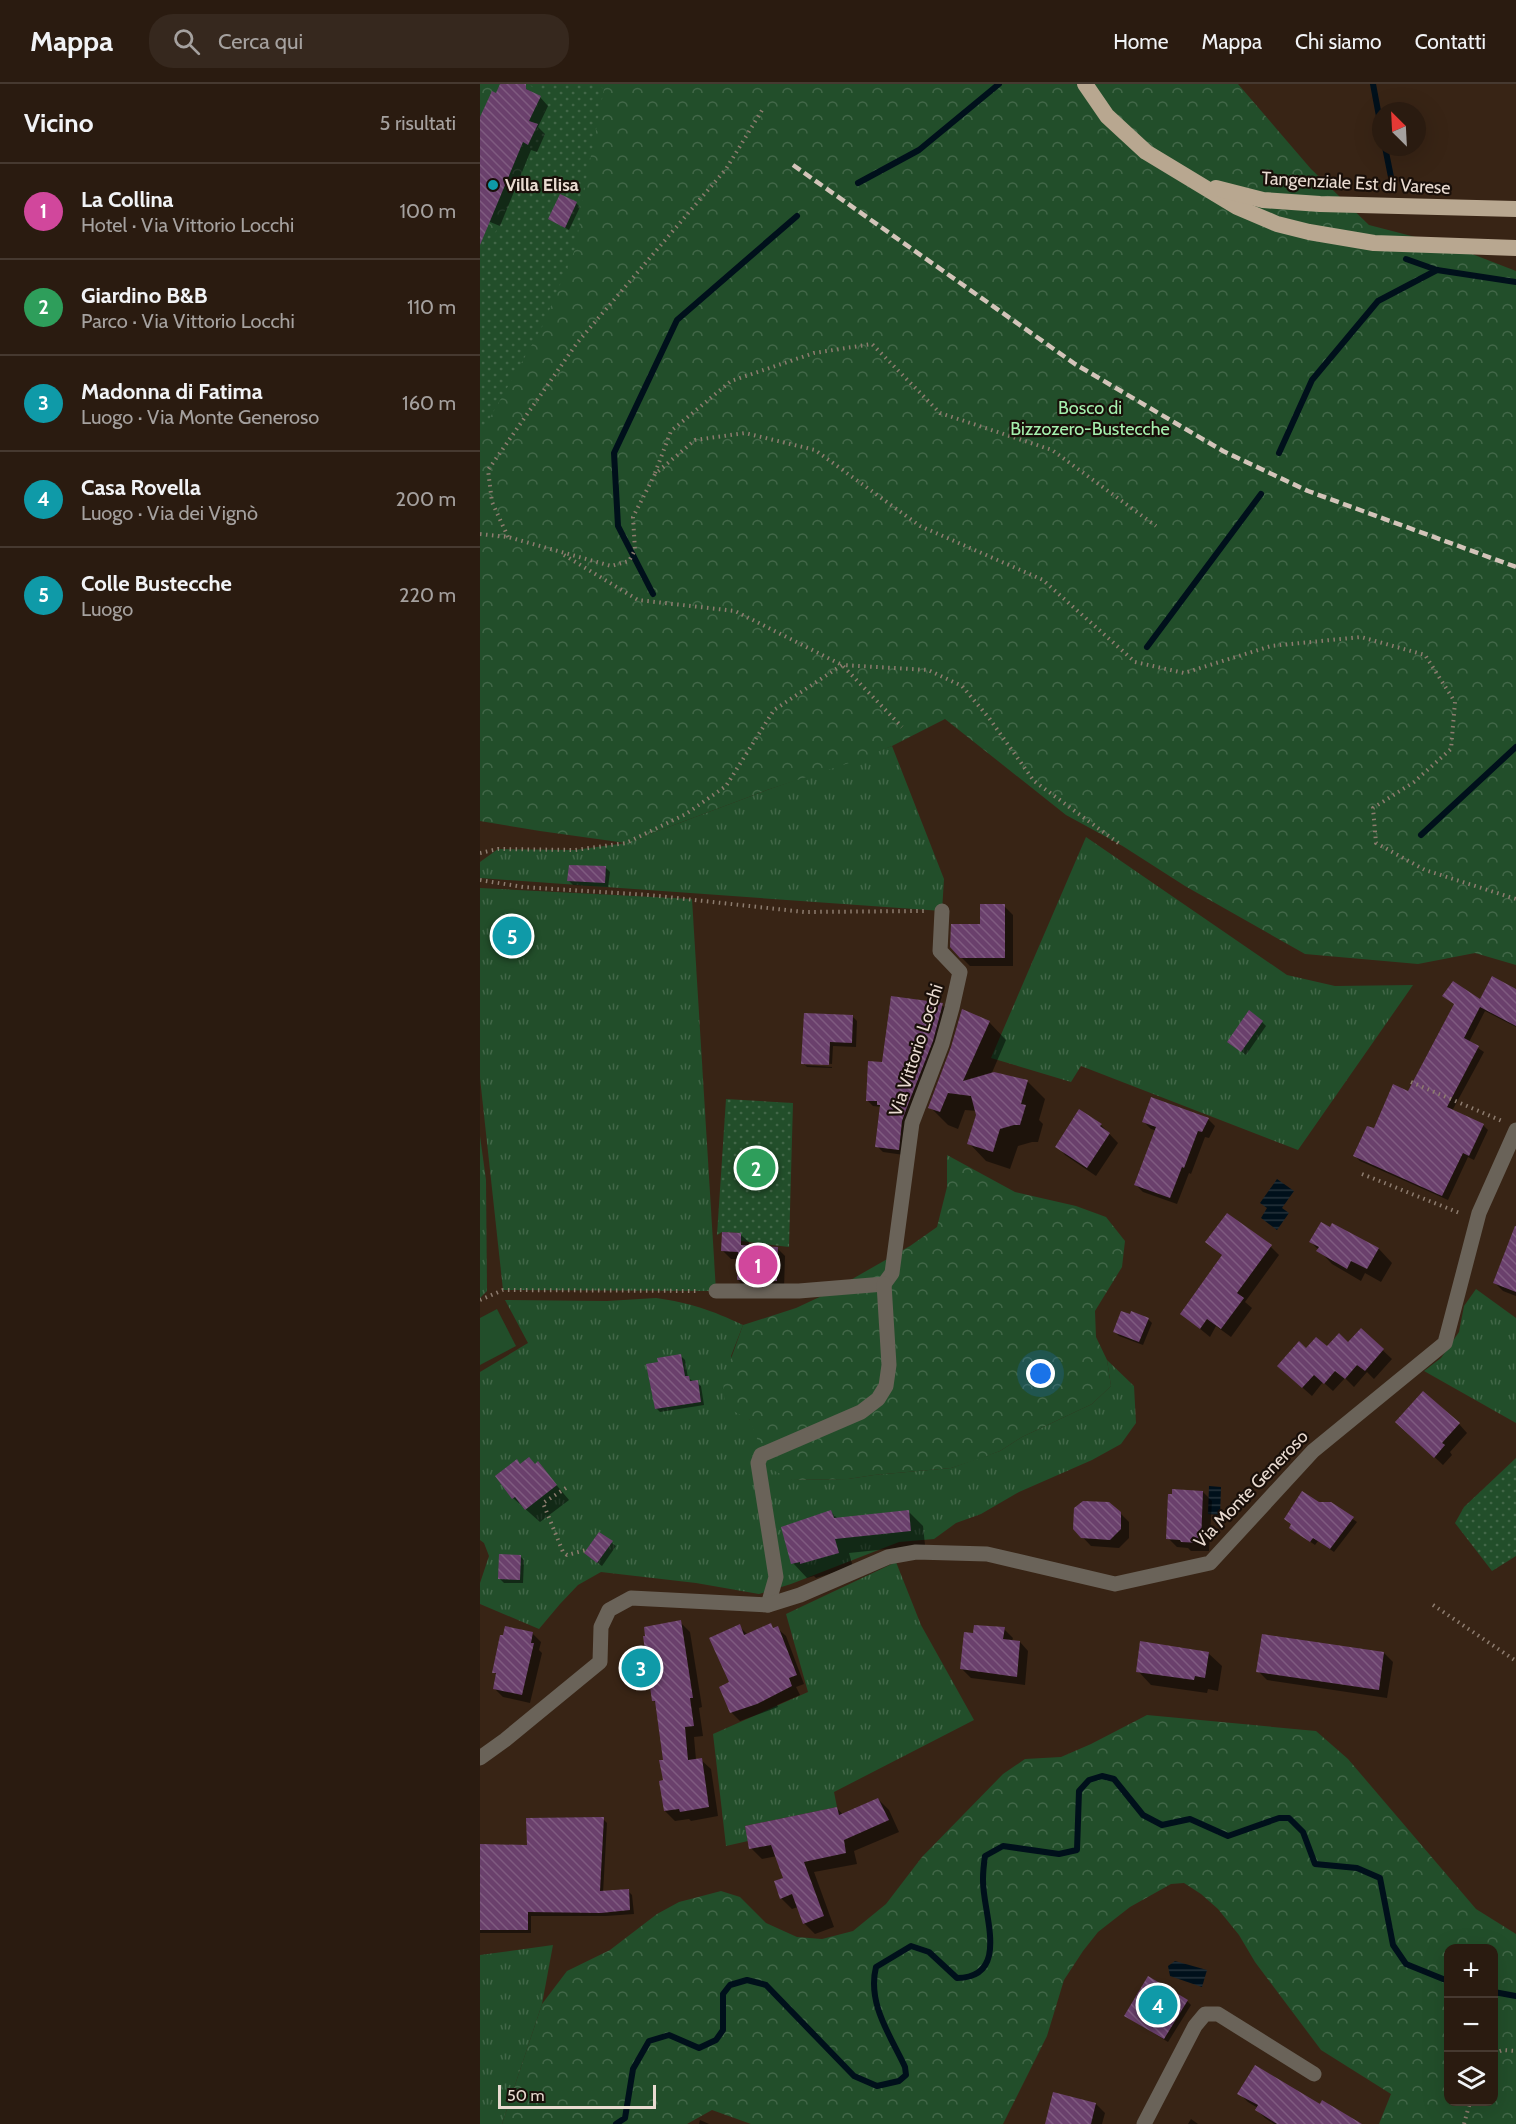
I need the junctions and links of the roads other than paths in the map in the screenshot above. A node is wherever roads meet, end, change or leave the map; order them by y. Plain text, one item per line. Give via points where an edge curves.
1 (1085, 84) edge
2 (1196, 183) junction
3 (1516, 209) edge
4 (1516, 248) edge
5 (942, 911) road end
6 (1510, 1126) edge
7 (884, 1284) junction
8 (716, 1291) road end
9 (768, 1605) junction
10 (480, 1758) edge
11 (1314, 2074) dead end
12 (1144, 2124) edge

1 - 2 highway, Tangenziale Est di Varese via 1107,116 1146,152
2 - 3 highway, Tangenziale Est di Varese via 1263,200
2 - 4 highway, Tangenziale Est di Varese via 1237,207 1309,232 1374,243
5 - 7 street, Via Vittorio Locchi via 940,951 960,972 942,1044 912,1123 892,1273
6 - 9 street, Via Monte Generoso via 1477,1220 1445,1343 1313,1451 1210,1563 1115,1584 987,1554 916,1552 888,1557
7 - 8 street via 800,1291
7 - 9 street via 889,1365 886,1386 878,1399 861,1412 761,1455 758,1463 776,1577
9 - 10 street, Via Monte Generoso via 631,1598 609,1610 601,1627 600,1662
11 - 12 street via 1218,2014 1205,2014

